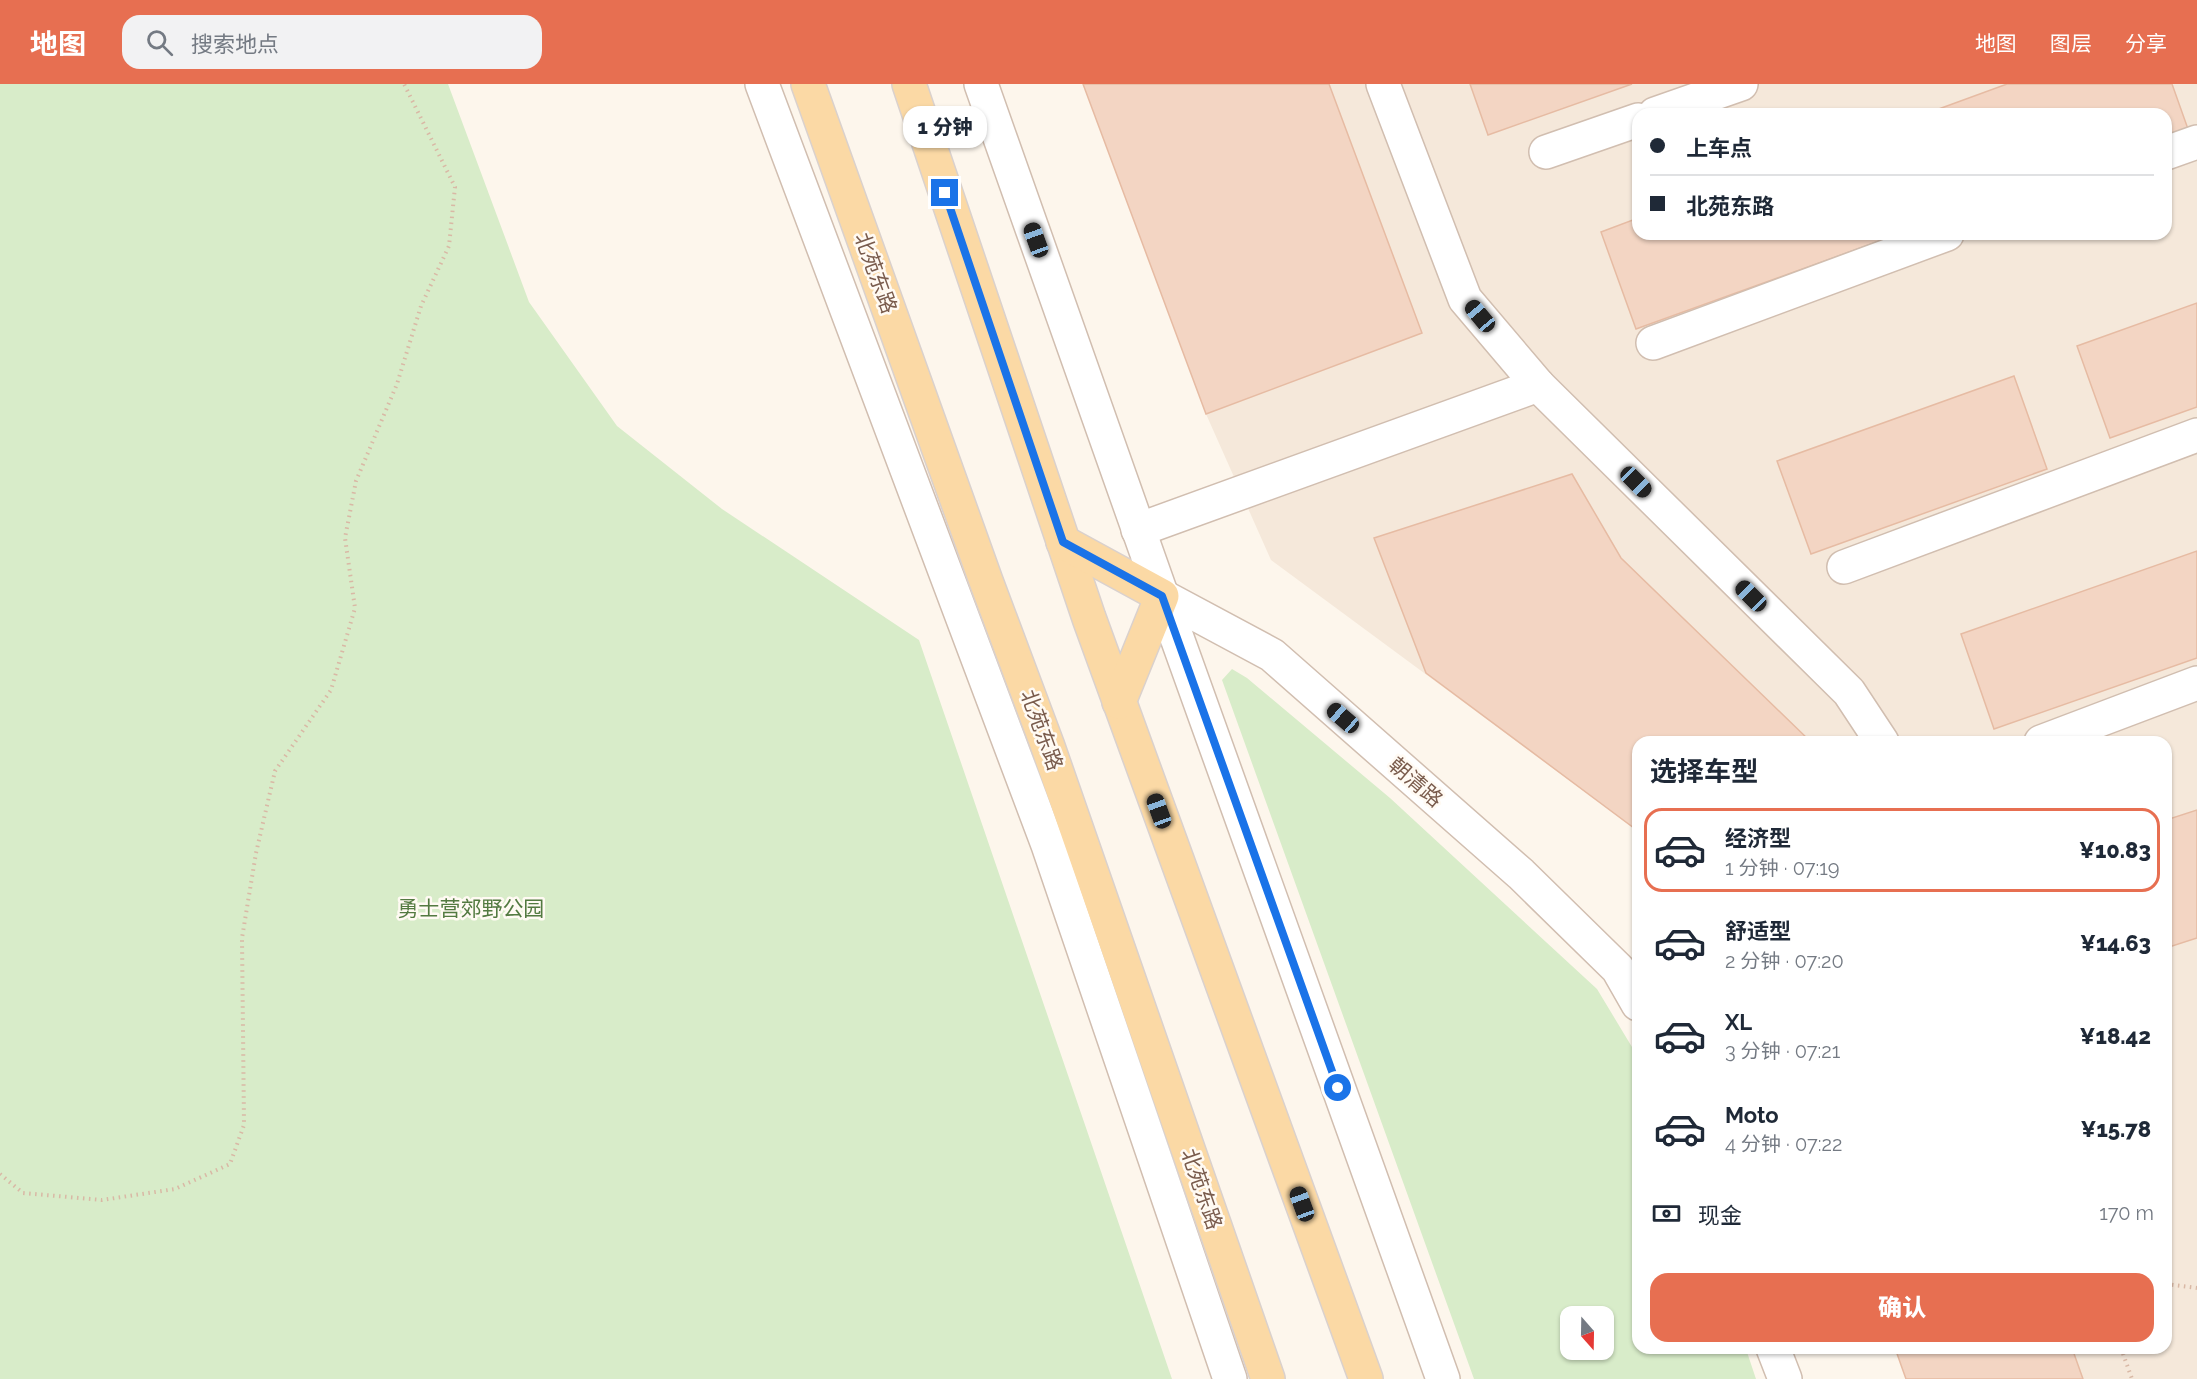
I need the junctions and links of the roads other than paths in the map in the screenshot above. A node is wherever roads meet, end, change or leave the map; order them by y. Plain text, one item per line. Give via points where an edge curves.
1 (762, 84) edge
2 (808, 84) edge
3 (909, 84) edge
4 (981, 84) edge
5 (1383, 84) edge
6 (1741, 84) edge
7 (1672, 108) edge
8 (1632, 122) edge
9 (2197, 142) edge
10 (2172, 151) edge
11 (1546, 152) dead end
12 (1931, 240) edge
13 (1653, 343) dead end
14 (1539, 385) junction
15 (2197, 435) edge
16 (1138, 530) junction
17 (1063, 542) junction
18 (1844, 567) dead end
19 (1162, 596) junction
20 (2197, 683) edge
21 (1119, 702) junction
22 (1878, 736) edge
23 (2058, 736) edge
24 (1632, 994) edge
25 (1775, 1354) edge
26 (1230, 1379) edge
27 (1268, 1379) edge
28 (1366, 1379) edge
29 (1443, 1379) edge
30 (1785, 1379) edge

1 - 26 street via 1048,845
2 - 27 main road, 北苑东路 via 1047,744
3 - 17 main road
4 - 16 street
5 - 14 street via 1465,299
6 - 7 street
8 - 11 street
9 - 10 street
12 - 13 street
14 - 16 street
14 - 22 street via 1849,692
15 - 18 street
16 - 19 street
17 - 19 main road
17 - 21 main road
19 - 21 main road
19 - 24 street, 朝清路 via 1272,655 1521,874 1618,969
19 - 29 street
20 - 23 street
21 - 28 main road
25 - 30 street

